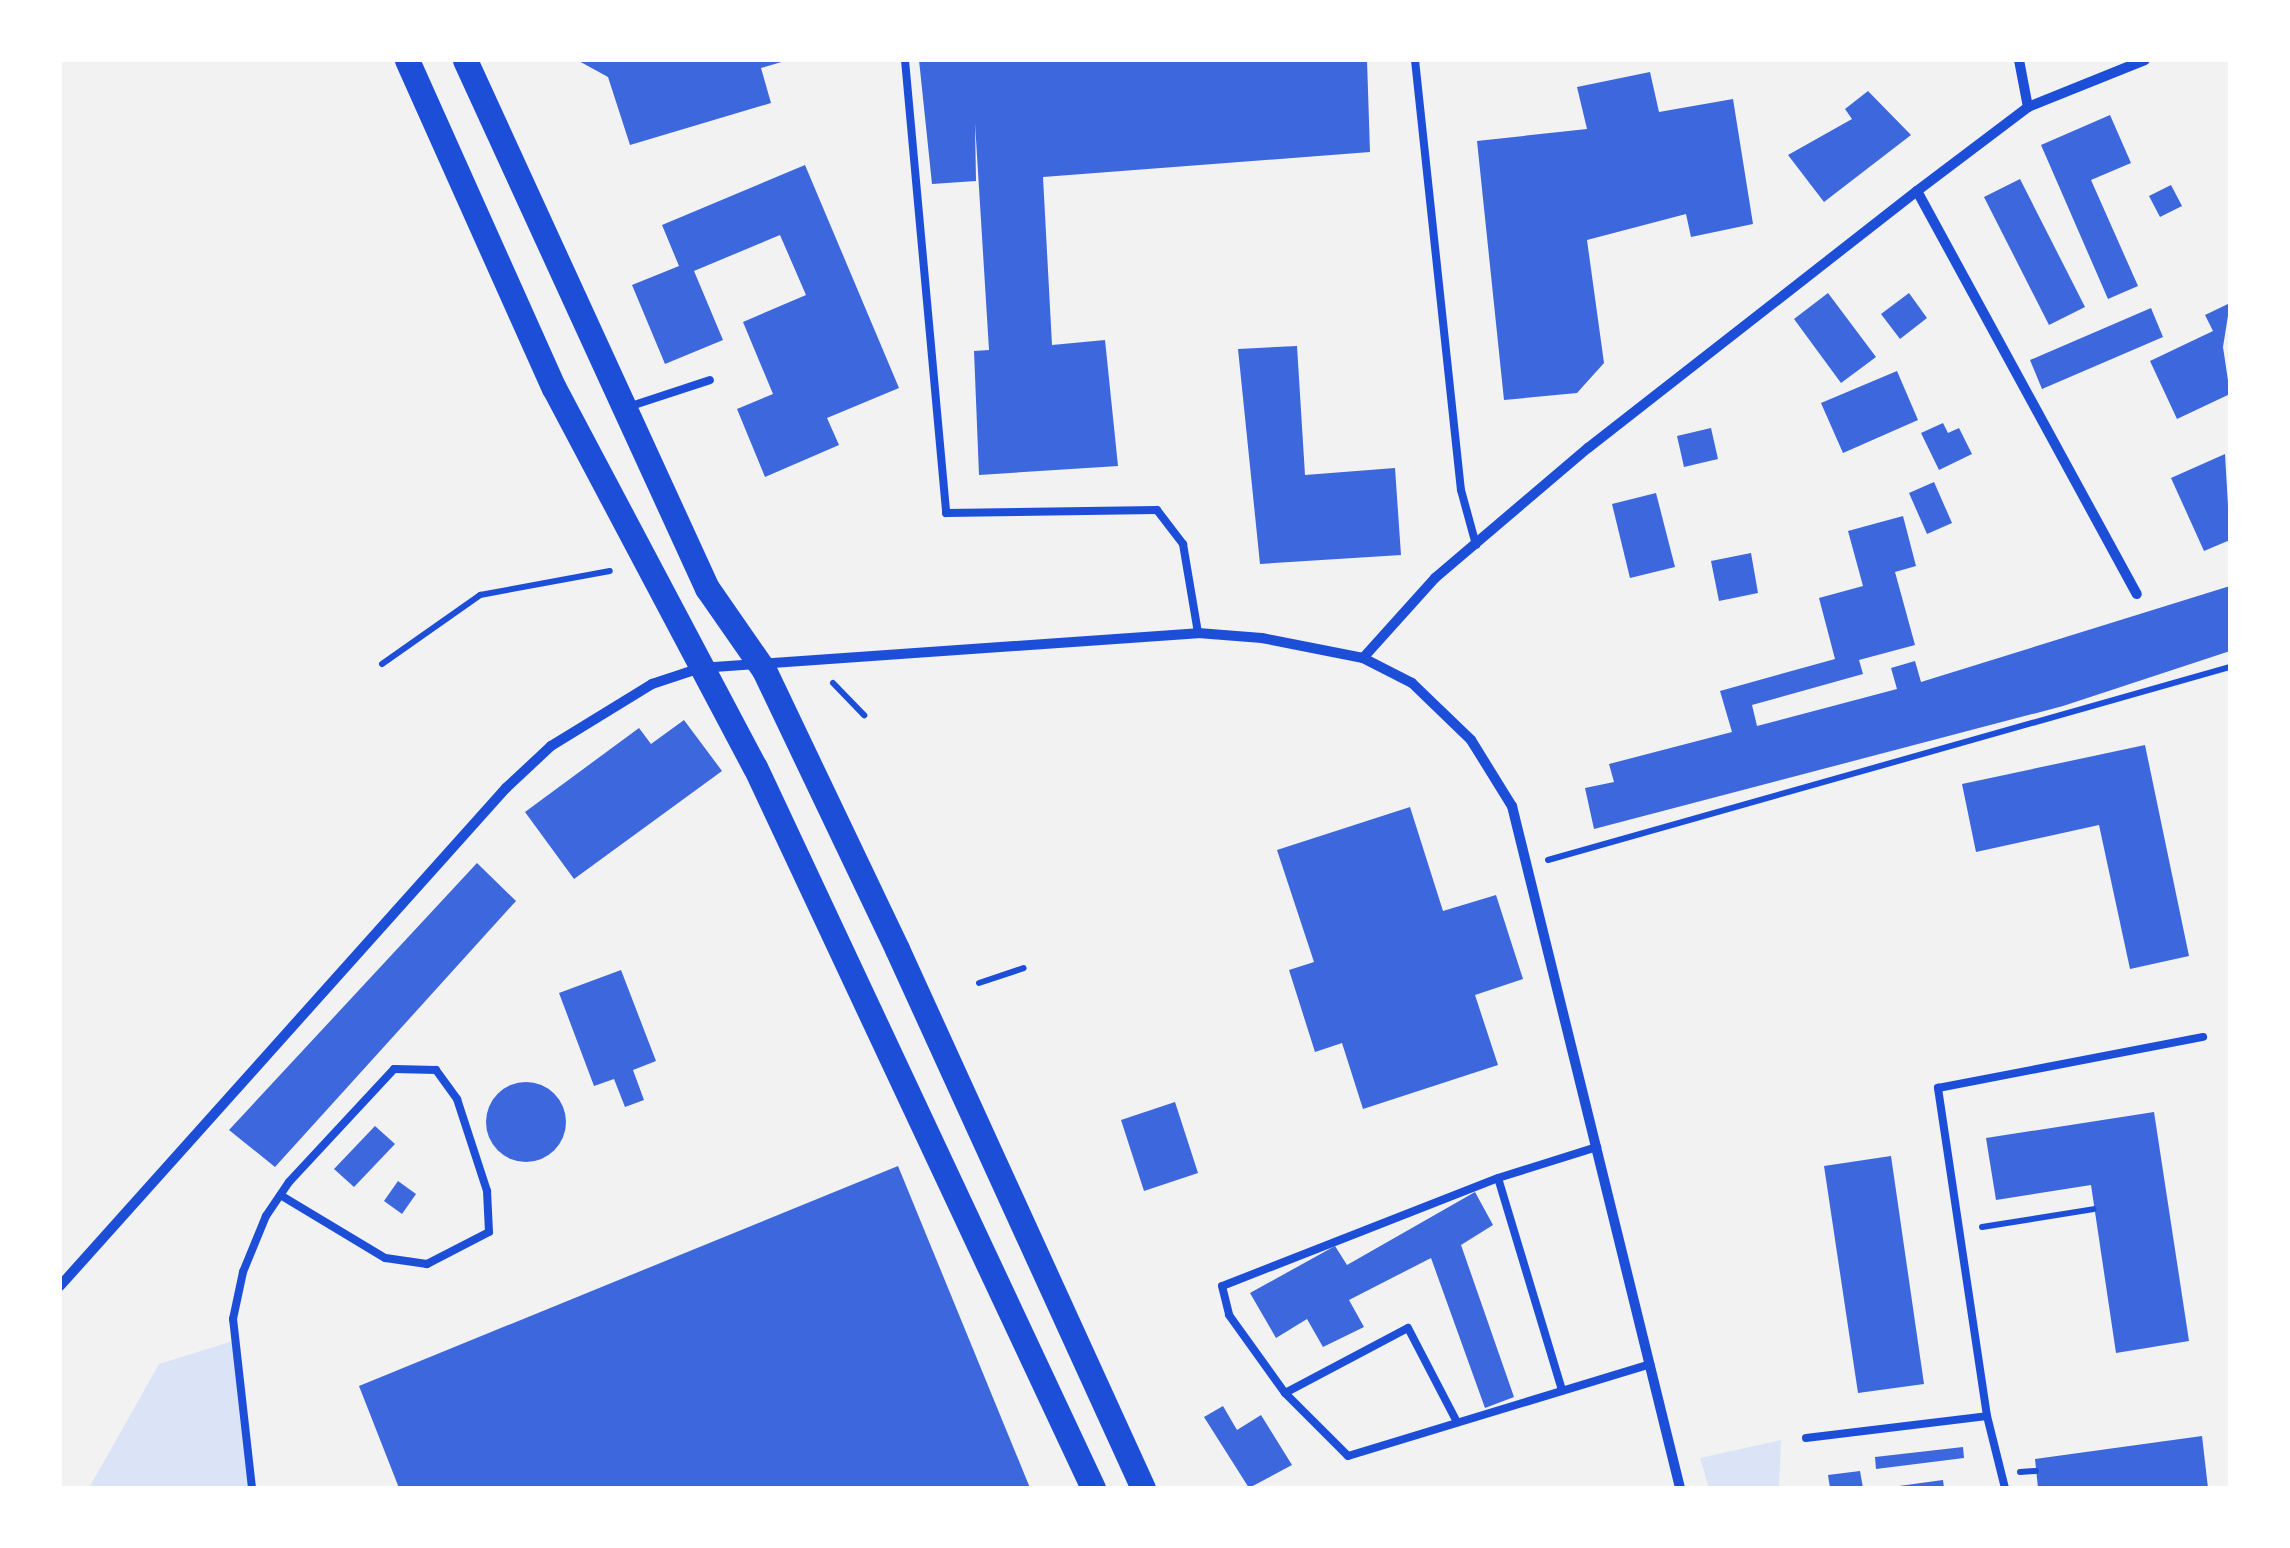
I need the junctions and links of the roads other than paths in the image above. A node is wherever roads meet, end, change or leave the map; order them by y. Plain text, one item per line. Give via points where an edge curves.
1 (407, 60) edge
2 (465, 60) edge
3 (904, 60) edge
4 (1415, 60) edge
5 (2019, 60) edge
6 (2145, 60) edge
7 (2028, 106) junction
8 (1917, 191) junction
9 (710, 380) dead end
10 (622, 408) junction
11 (1476, 545) junction
12 (2137, 594) dead end
13 (1198, 633) junction
14 (1363, 658) junction
15 (700, 668) junction
16 (764, 670) junction
17 (2203, 1037) dead end
18 (1599, 1146) junction
19 (1498, 1178) junction
20 (280, 1195) junction
21 (60, 1286) edge
22 (1650, 1364) junction
23 (1562, 1390) junction
24 (1285, 1392) junction
25 (1986, 1416) junction
26 (1457, 1422) junction
27 (1806, 1438) dead end
28 (252, 1488) edge
29 (1093, 1488) edge
30 (1143, 1488) edge
31 (1680, 1488) edge
32 (2006, 1488) edge

1 - 15 main road via 554,388
2 - 10 main road
3 - 13 lane via 946,513 1157,510 1183,544
4 - 11 lane via 1461,490
5 - 7 street
6 - 7 street
7 - 8 street
8 - 11 street
8 - 12 street
9 - 10 lane
10 - 16 main road via 707,588
11 - 14 street
13 - 14 street
13 - 16 street
14 - 18 street via 1412,684 1470,740 1512,806
15 - 16 street
15 - 21 street via 652,684 551,746 506,788
15 - 29 main road
16 - 30 main road
17 - 25 lane via 1938,1088
18 - 19 lane
18 - 22 street
19 - 23 lane
19 - 24 lane via 1222,1286 1230,1314
20 - 20 lane via 394,1070 436,1070 463,1117 487,1190 489,1232 427,1264 384,1258
20 - 28 lane via 244,1272 234,1319
22 - 23 lane
22 - 31 street
23 - 26 lane
24 - 26 lane via 1348,1456
24 - 26 lane via 1408,1328
25 - 27 lane
25 - 32 lane

